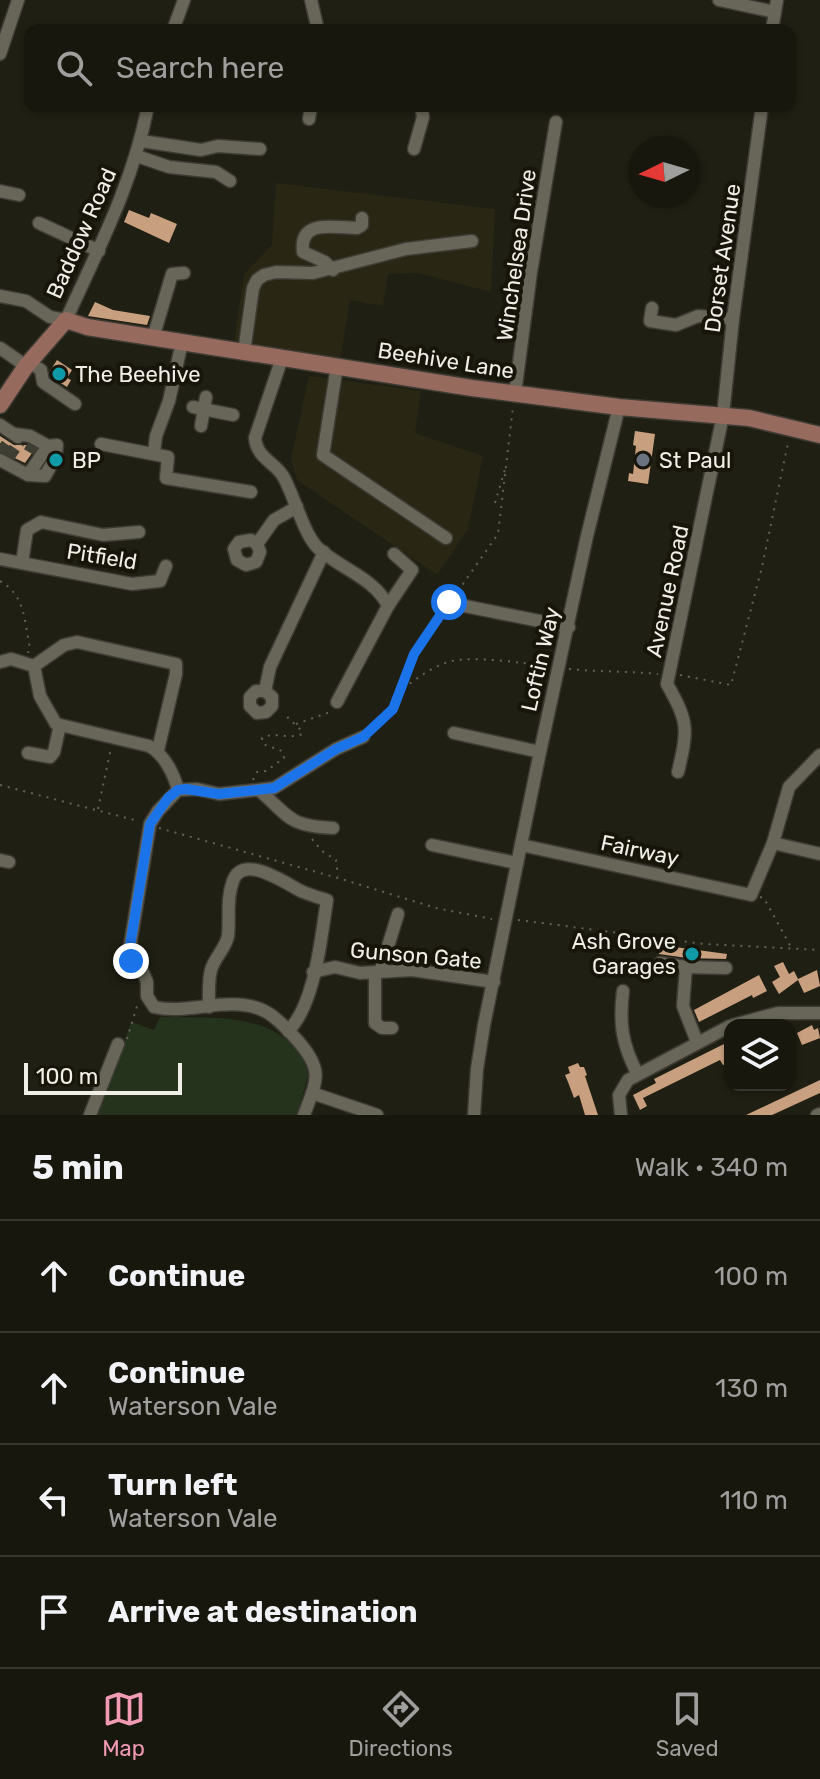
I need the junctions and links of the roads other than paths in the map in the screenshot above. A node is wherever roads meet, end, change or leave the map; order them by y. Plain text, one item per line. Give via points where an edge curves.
1 (18, 0) edge
2 (184, 0) edge
3 (311, 0) edge
4 (719, 0) edge
5 (776, 6) edge
6 (175, 24) edge
7 (317, 24) edge
8 (0, 54) edge
9 (147, 112) edge
10 (422, 112) edge
11 (761, 112) edge
12 (556, 122) dead end
13 (141, 141) junction
14 (260, 149) dead end
15 (414, 149) dead end
16 (137, 156) junction
17 (230, 181) dead end
18 (0, 191) edge
19 (19, 195) dead end
20 (362, 218) dead end
21 (39, 223) dead end
22 (472, 241) dead end
23 (99, 251) junction
24 (333, 270) junction
25 (184, 273) dead end
26 (0, 296) edge
27 (652, 308) dead end
28 (733, 319) junction
29 (66, 320) junction
30 (153, 338) junction
31 (182, 342) junction
32 (0, 348) edge
33 (244, 352) junction
34 (282, 358) junction
35 (28, 364) junction
36 (337, 366) junction
37 (515, 393) junction
38 (191, 403) junction
39 (75, 404) dead end
40 (0, 405) edge
41 (619, 407) junction
42 (233, 415) dead end
43 (723, 415) junction
44 (201, 426) dead end
45 (13, 435) edge
46 (820, 435) edge
47 (101, 444) dead end
48 (154, 453) junction
49 (3, 458) edge
50 (50, 467) dead end
51 (28, 475) junction
52 (251, 492) dead end
53 (297, 507) junction
54 (139, 532) dead end
55 (446, 538) dead end
56 (257, 544) dead end
57 (324, 552) junction
58 (394, 554) dead end
59 (0, 559) edge
60 (22, 563) junction
61 (166, 566) dead end
62 (452, 603) road end
63 (388, 606) junction
64 (569, 627) junction
65 (0, 662) edge
66 (30, 665) junction
67 (265, 691) junction
68 (337, 702) road end
69 (60, 725) junction
70 (454, 733) dead end
71 (363, 737) road end
72 (158, 750) junction
73 (540, 752) junction
74 (28, 753) dead end
75 (820, 755) edge
76 (678, 772) dead end
77 (262, 780) junction
78 (178, 790) junction
79 (333, 828) dead end
80 (773, 843) junction
81 (432, 845) dead end
82 (521, 845) junction
83 (820, 854) edge
84 (517, 863) junction
85 (398, 914) dead end
86 (319, 946) junction
87 (660, 963) dead end
88 (335, 967) junction
89 (686, 967) junction
90 (726, 968) dead end
91 (313, 972) junction
92 (378, 973) junction
93 (494, 982) junction
94 (623, 991) dead end
95 (209, 1007) junction
96 (820, 1013) edge
97 (757, 1019) edge
98 (392, 1028) dead end
99 (724, 1030) edge
100 (288, 1031) junction
101 (697, 1042) junction
102 (118, 1044) dead end
103 (637, 1073) junction
104 (312, 1093) junction
105 (90, 1115) edge
106 (304, 1115) edge
107 (377, 1115) edge
108 (474, 1115) edge
109 (621, 1115) edge

1 - 8 street
2 - 6 street
3 - 7 street
4 - 5 street
9 - 13 street, Baddow Road
10 - 15 street
11 - 28 street, Dorset Avenue
12 - 37 street, Winchelsea Drive
13 - 14 street via 201,150
13 - 16 street, Baddow Road
16 - 17 street via 169,167 216,172
16 - 23 street, Baddow Road
18 - 19 street
20 - 24 street via 357,228 315,227 306,232 303,252
21 - 23 street
22 - 24 street via 406,249
23 - 29 street, Baddow Road
24 - 33 street via 276,272 257,280
25 - 30 street via 172,274
26 - 29 street via 26,301 50,317
27 - 28 street via 650,321 676,325 698,316
28 - 43 street, Dorset Avenue
29 - 30 main road, Beehive Lane
29 - 35 main road, Baddow Road
30 - 31 main road, Beehive Lane
31 - 33 main road, Beehive Lane
31 - 38 street
32 - 35 street
33 - 34 main road, Beehive Lane
34 - 36 main road, Beehive Lane
34 - 53 street via 255,438 259,454 282,474
35 - 39 street
35 - 40 main road, Baddow Road
36 - 37 main road, Beehive Lane
36 - 55 street via 323,455
37 - 41 main road, Beehive Lane
38 - 42 street
38 - 44 street
38 - 48 street via 156,436
41 - 43 main road, Beehive Lane
41 - 64 street, Loftin Way
43 - 46 main road, Beehive Lane
43 - 76 street, Avenue Road via 667,684 684,715
45 - 51 street via 30,436 46,451
47 - 48 street
48 - 52 street via 168,457 166,478
49 - 51 street
50 - 51 street via 45,476
53 - 56 street via 274,520
53 - 57 street via 316,547
54 - 60 street, Pitfield via 103,535 41,522 27,530
57 - 63 street via 382,593
57 - 67 street via 270,667
58 - 63 street via 412,570
59 - 60 street, Pitfield
60 - 61 street, Pitfield via 132,584 160,581
62 - 64 street
63 - 68 street
64 - 73 street, Loftin Way
65 - 66 street via 11,659
66 - 69 street via 40,696
66 - 72 street via 77,642 176,664
67 - 67 street via 272,706 261,714 250,706 252,693
69 - 72 street
69 - 74 street via 50,757
70 - 73 street
71 - 77 street via 274,788
72 - 78 street
73 - 82 street, Loftin Way
75 - 80 street via 789,787
77 - 78 street via 219,794
77 - 79 street via 272,801 293,822
78 - 95 street via 150,824 129,952 142,970 154,1007
80 - 82 street, Fairway via 751,895
80 - 83 street
81 - 84 street
82 - 84 street, Loftin Way
84 - 93 street, Loftin Way
85 - 92 street
86 - 88 street, Gunson Gate
86 - 91 street, Gunson Gate
86 - 95 street, Gunson Gate via 327,900 267,873 238,872 227,918 228,939 211,968
87 - 89 street
88 - 91 street, Gunson Gate
88 - 92 street, Gunson Gate
89 - 90 street
89 - 101 street via 683,1006
91 - 100 street, Gunson Gate via 306,1005
92 - 93 street, Gunson Gate via 412,970
92 - 98 street via 375,1023
93 - 108 street, Loftin Way
94 - 103 street via 621,1032
95 - 100 street via 260,1009
96 - 97 street
99 - 101 street
100 - 104 street via 313,1059
101 - 103 street
102 - 105 street
103 - 109 street via 619,1095
104 - 106 street
104 - 107 street

